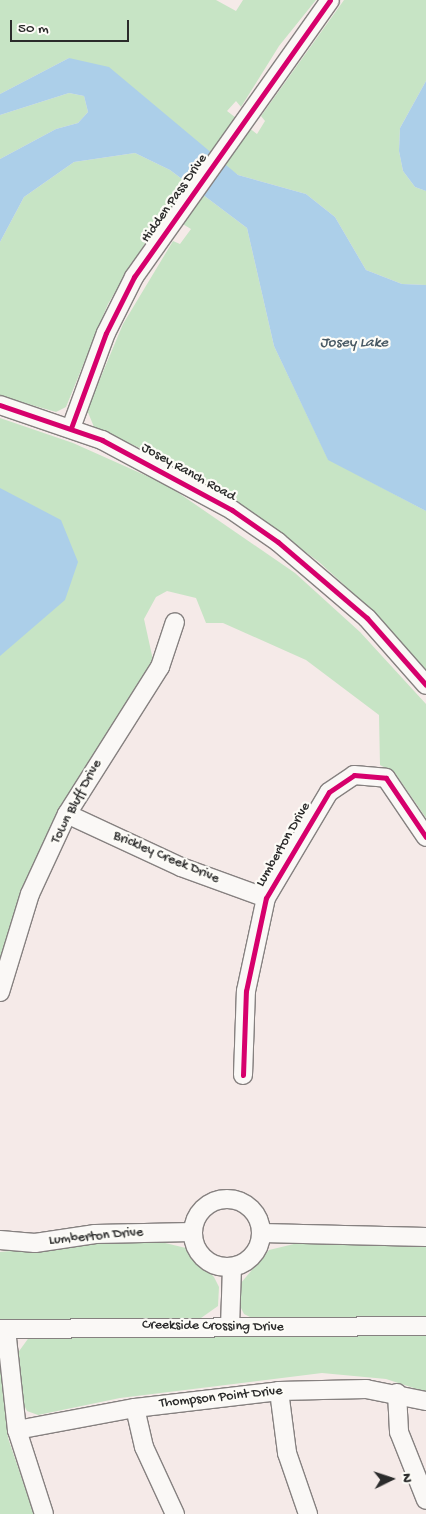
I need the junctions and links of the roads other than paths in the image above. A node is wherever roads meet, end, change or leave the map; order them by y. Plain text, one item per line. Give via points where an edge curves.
1 (330, 0) edge
2 (0, 405) edge
3 (70, 428) junction
4 (175, 622) dead end
5 (426, 685) edge
6 (67, 814) junction
7 (426, 837) edge
8 (266, 898) junction
9 (0, 992) edge
10 (243, 1075) dead end
11 (193, 1232) junction
12 (262, 1233) junction
13 (426, 1237) edge
14 (0, 1240) edge
15 (232, 1268) junction
16 (426, 1326) edge
17 (230, 1327) junction
18 (3, 1329) edge
19 (279, 1391) junction
20 (397, 1393) junction
21 (426, 1401) edge
22 (135, 1408) junction
23 (17, 1430) junction
24 (426, 1500) edge
25 (44, 1514) edge
26 (175, 1514) edge
27 (308, 1514) edge

1 - 3 street, Hidden Pass Drive via 120,301
2 - 3 street, Josey Ranch Road
3 - 5 street, Josey Ranch Road via 185,481 278,542 367,618
4 - 6 street, Town Bluff Drive via 160,667
6 - 8 street, Brickley Creek Drive via 181,867
6 - 9 street, Town Bluff Drive via 30,894
7 - 8 street, Lumberton Drive via 394,783 375,774 343,779 321,803
8 - 10 street, Lumberton Drive via 246,990
11 - 12 street via 202,1210 228,1199 254,1211
11 - 14 street, Lumberton Drive via 95,1234 35,1243
11 - 15 street via 200,1254 209,1262
12 - 13 street
12 - 15 street via 256,1252
15 - 17 street
16 - 17 street, Creekside Crossing Drive
17 - 18 street, Creekside Crossing Drive
18 - 23 street
19 - 20 street, Thompson Point Drive via 335,1388
19 - 22 street, Thompson Point Drive
19 - 27 street via 287,1453
20 - 21 street, Thompson Point Drive
20 - 24 street via 399,1432
22 - 23 street, Thompson Point Drive
22 - 26 street via 144,1447
23 - 25 street

